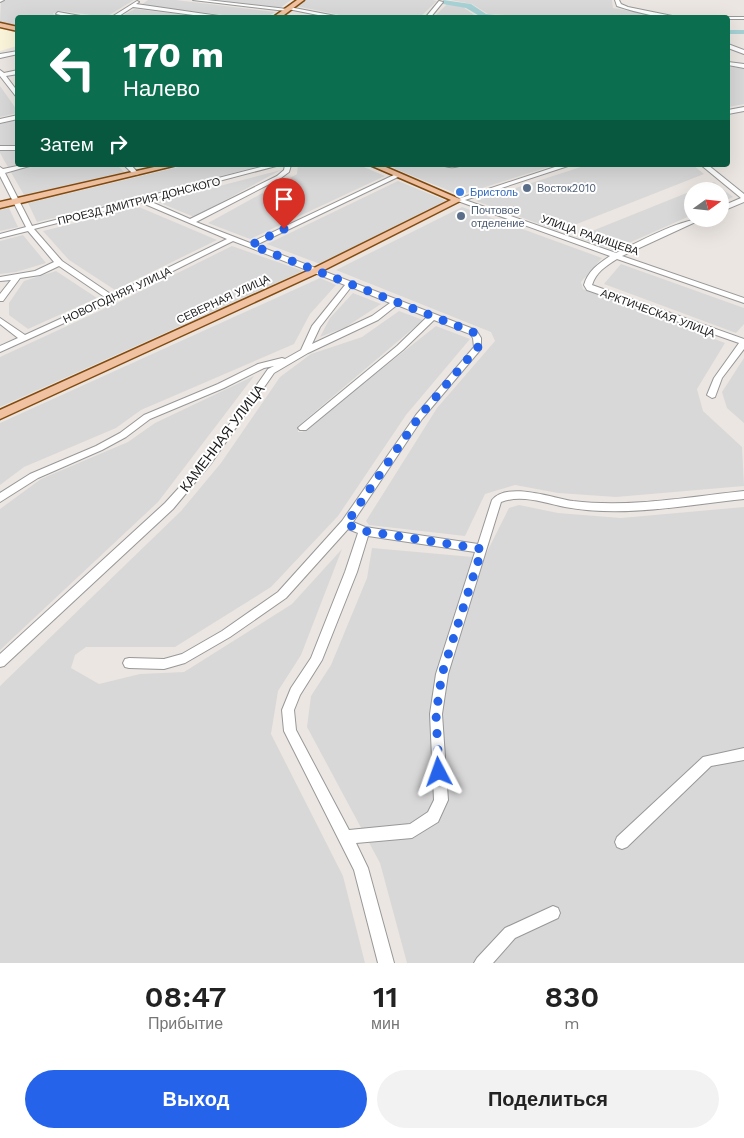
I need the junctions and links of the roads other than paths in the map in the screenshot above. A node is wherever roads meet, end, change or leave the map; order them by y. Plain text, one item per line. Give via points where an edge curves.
1 (140, 0) edge
2 (195, 0) edge
3 (301, 0) edge
4 (617, 0) edge
5 (441, 2) dead end
6 (131, 5) junction
7 (287, 9) junction
8 (58, 13) dead end
9 (69, 15) edge
10 (116, 15) edge
11 (208, 15) edge
12 (279, 15) edge
13 (325, 15) edge
14 (430, 15) edge
15 (664, 15) edge
16 (730, 18) edge
17 (744, 18) edge
18 (0, 25) edge
19 (15, 29) edge
20 (730, 47) edge
21 (744, 52) edge
22 (15, 53) edge
23 (0, 56) edge
24 (730, 64) edge
25 (744, 66) edge
26 (15, 72) edge
27 (1, 74) edge
28 (15, 92) edge
29 (744, 109) edge
30 (730, 112) edge
31 (15, 118) edge
32 (0, 121) edge
33 (0, 148) edge
34 (15, 148) edge
35 (20, 167) edge
36 (129, 167) edge
37 (152, 167) edge
38 (269, 167) edge
39 (288, 167) edge
40 (382, 167) edge
41 (562, 167) edge
42 (706, 167) edge
43 (1, 171) edge
44 (136, 174) junction
45 (398, 175) junction
46 (744, 198) edge
47 (142, 200) junction
48 (458, 200) junction
49 (17, 202) junction
50 (0, 206) edge
51 (729, 206) edge
52 (190, 222) junction
53 (684, 226) edge
54 (30, 229) junction
55 (0, 236) edge
56 (232, 239) junction
57 (251, 245) junction
58 (614, 256) junction
59 (59, 263) junction
60 (317, 270) junction
61 (17, 278) junction
62 (0, 280) edge
63 (350, 284) junction
64 (112, 298) junction
65 (0, 299) edge
66 (744, 301) edge
67 (396, 302) junction
68 (433, 316) junction
69 (0, 320) edge
70 (24, 338) junction
71 (744, 343) edge
72 (0, 349) edge
73 (305, 351) junction
74 (290, 360) junction
75 (712, 395) dead end
76 (0, 415) edge
77 (303, 428) dead end
78 (744, 495) edge
79 (0, 498) edge
80 (346, 524) junction
81 (364, 531) junction
82 (482, 549) junction
83 (0, 662) edge
84 (129, 663) dead end
85 (744, 754) edge
86 (346, 837) junction
87 (622, 842) dead end
88 (553, 913) dead end
89 (386, 963) edge
90 (482, 963) edge

1 - 6 street
2 - 7 street
3 - 7 main road
4 - 15 street via 619,5 627,8
5 - 14 street
6 - 10 street
6 - 11 street
7 - 12 main road
7 - 13 street
8 - 9 street
16 - 17 street
18 - 19 main road
20 - 21 street
22 - 23 street
24 - 25 street
26 - 27 street
27 - 28 street
29 - 30 street
31 - 32 street
33 - 34 street
35 - 43 street
36 - 44 street
37 - 44 main road
38 - 47 street, ПРОЕЗД ДМИТРИЯ ДОНСКОГО
39 - 52 street via 279,177
40 - 45 main road, УЛИЦА РАДИЩЕВА
41 - 48 street, СЕВЕРНАЯ УЛИЦА
42 - 46 street
43 - 49 street
44 - 49 main road
45 - 48 main road, УЛИЦА РАДИЩЕВА
45 - 57 street
46 - 51 street
47 - 52 street
47 - 54 street, ПРОЕЗД ДМИТРИЯ ДОНСКОГО
48 - 58 street, УЛИЦА РАДИЩЕВА
48 - 60 main road, СЕВЕРНАЯ УЛИЦА
49 - 50 main road
49 - 54 street
52 - 56 street
53 - 58 street, АРКТИЧЕСКАЯ УЛИЦА
54 - 55 street, ПРОЕЗД ДМИТРИЯ ДОНСКОГО
54 - 59 street
56 - 57 street
56 - 64 street, НОВОГОДНЯЯ УЛИЦА
57 - 60 street
58 - 66 street, УЛИЦА РАДИЩЕВА
58 - 71 street, АРКТИЧЕСКАЯ УЛИЦА via 603,262 589,279 590,288
59 - 61 street
59 - 64 street
60 - 63 street
60 - 76 main road, СЕВЕРНАЯ УЛИЦА
61 - 62 street
61 - 65 street
63 - 67 street
63 - 73 street via 316,326
64 - 70 street, НОВОГОДНЯЯ УЛИЦА
67 - 68 street
67 - 73 street, КАМЕННАЯ УЛИЦА via 353,330
68 - 77 street via 400,348
68 - 80 street via 473,332 478,347 419,417
69 - 70 street
70 - 72 street, НОВОГОДНЯЯ УЛИЦА
71 - 75 street via 725,367
73 - 74 street, КАМЕННАЯ УЛИЦА
74 - 79 street via 262,366 147,417 123,435 34,476
74 - 83 street, КАМЕННАЯ УЛИЦА via 271,371 209,460 169,506
78 - 82 street via 625,506 576,505 506,495 497,500
80 - 81 street
80 - 84 street via 282,595 226,634 185,658 164,664
81 - 82 street
81 - 86 street via 316,660 295,692 288,710 290,731
82 - 86 street via 442,674 436,714 441,800 433,817 412,831
85 - 87 street via 708,761
86 - 89 street via 361,868
88 - 90 street via 510,933

